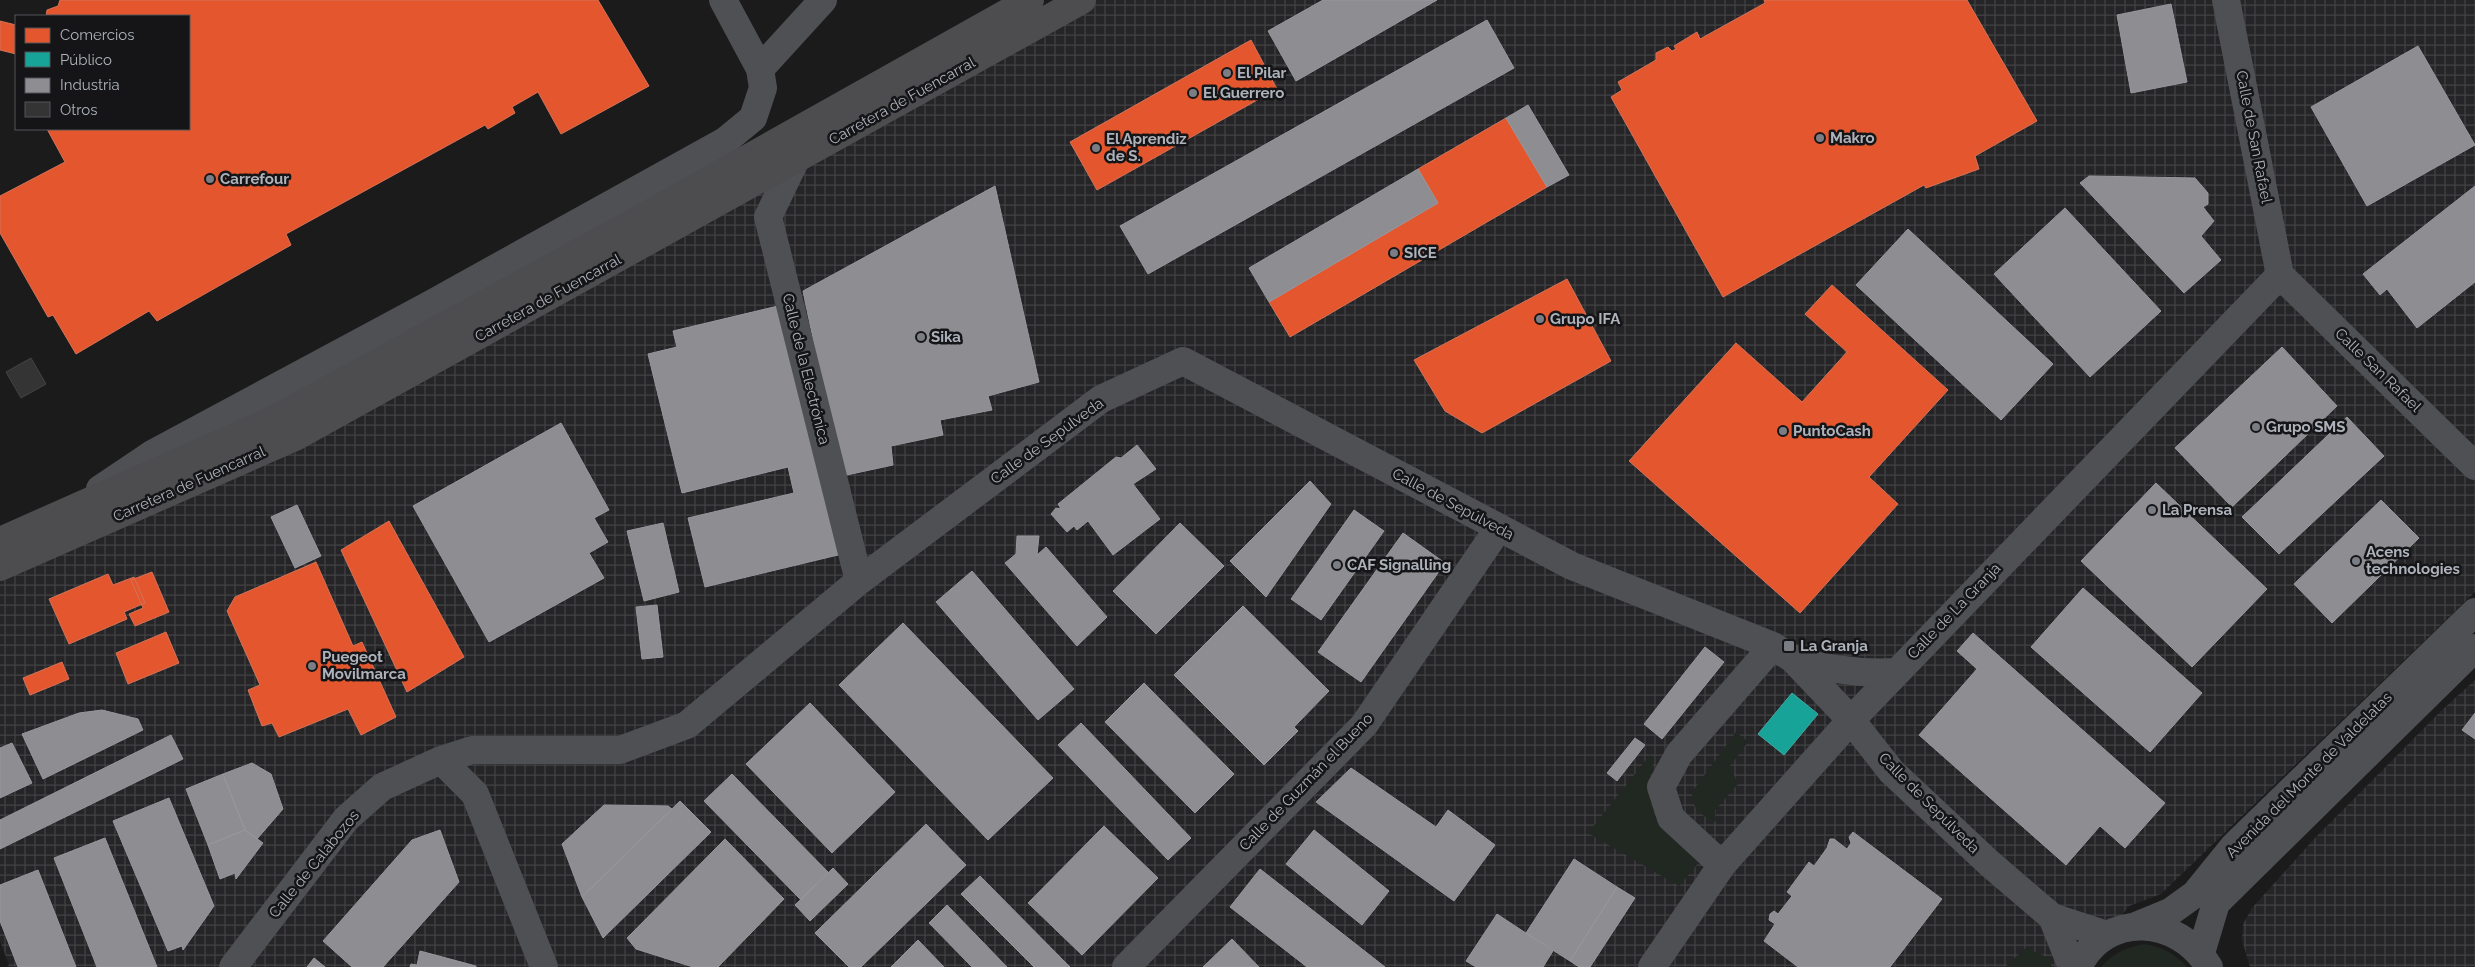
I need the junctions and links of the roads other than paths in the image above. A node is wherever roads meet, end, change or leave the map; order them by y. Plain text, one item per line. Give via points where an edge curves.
1 (723, 0) edge
2 (823, 0) edge
3 (1030, 0) edge
4 (1082, 0) edge
5 (2226, 0) edge
6 (1011, 8) edge
7 (760, 69) junction
8 (796, 161) junction
9 (2280, 275) junction
10 (2475, 466) edge
11 (69, 512) junction
12 (1498, 529) junction
13 (0, 541) edge
14 (0, 567) edge
15 (859, 581) junction
16 (2475, 612) edge
17 (2475, 648) edge
18 (1783, 653) junction
19 (1895, 672) junction
20 (1851, 720) junction
21 (491, 748) junction
22 (442, 760) junction
23 (476, 794) junction
24 (1722, 864) junction
25 (2052, 917) junction
26 (2136, 926) junction
27 (2107, 935) junction
28 (2205, 960) edge
29 (233, 967) edge
30 (543, 967) edge
31 (1126, 967) edge
32 (1652, 967) edge
33 (2072, 967) edge
34 (2078, 967) edge

1 - 7 street
2 - 7 street
3 - 6 highway, Carretera de Fuencarral
4 - 8 highway, Carretera de Fuencarral
5 - 9 street, Calle de San Rafael
6 - 11 highway, Carretera de Fuencarral via 638,220 271,421
7 - 11 street via 763,88 752,118 725,141 152,454
8 - 14 highway, Carretera de Fuencarral via 295,437
8 - 15 street, Calle de la Electrónica via 768,218
9 - 10 street, Calle San Rafael
9 - 19 street, Calle de La Granja
11 - 13 highway, Carretera de Fuencarral
12 - 15 street, Calle de Sepúlveda via 1183,361 1101,399
12 - 18 street, Calle de Sepúlveda via 1572,566
12 - 31 street, Calle de Guzmán el Bueno via 1364,725
15 - 21 street, Calle de Sepúlveda via 687,725 620,750
16 - 26 street, Avenida del Monte de Valdelatas via 2234,846 2195,894 2170,912
17 - 28 street, Avenida del Monte de Valdelatas via 2216,904
18 - 19 street, Calle de Sepúlveda via 1826,669 1862,674
18 - 20 street, Calle de Sepúlveda
18 - 24 street via 1679,754 1662,787 1671,818
19 - 20 street, Calle de La Granja
20 - 24 street, Calle de La Granja
20 - 25 street, Calle de Sepúlveda via 1891,771
21 - 22 street, Calle de Calabozos via 472,750
21 - 23 street
22 - 23 street
22 - 29 street, Calle de Calabozos via 382,787 346,819
23 - 30 street
24 - 32 street, Calle de La Granja
25 - 27 street, Calle de Sepúlveda
25 - 33 street, Calle de Sepúlveda
26 - 27 street
26 - 28 street via 2160,928 2182,937
27 - 34 street via 2093,946

